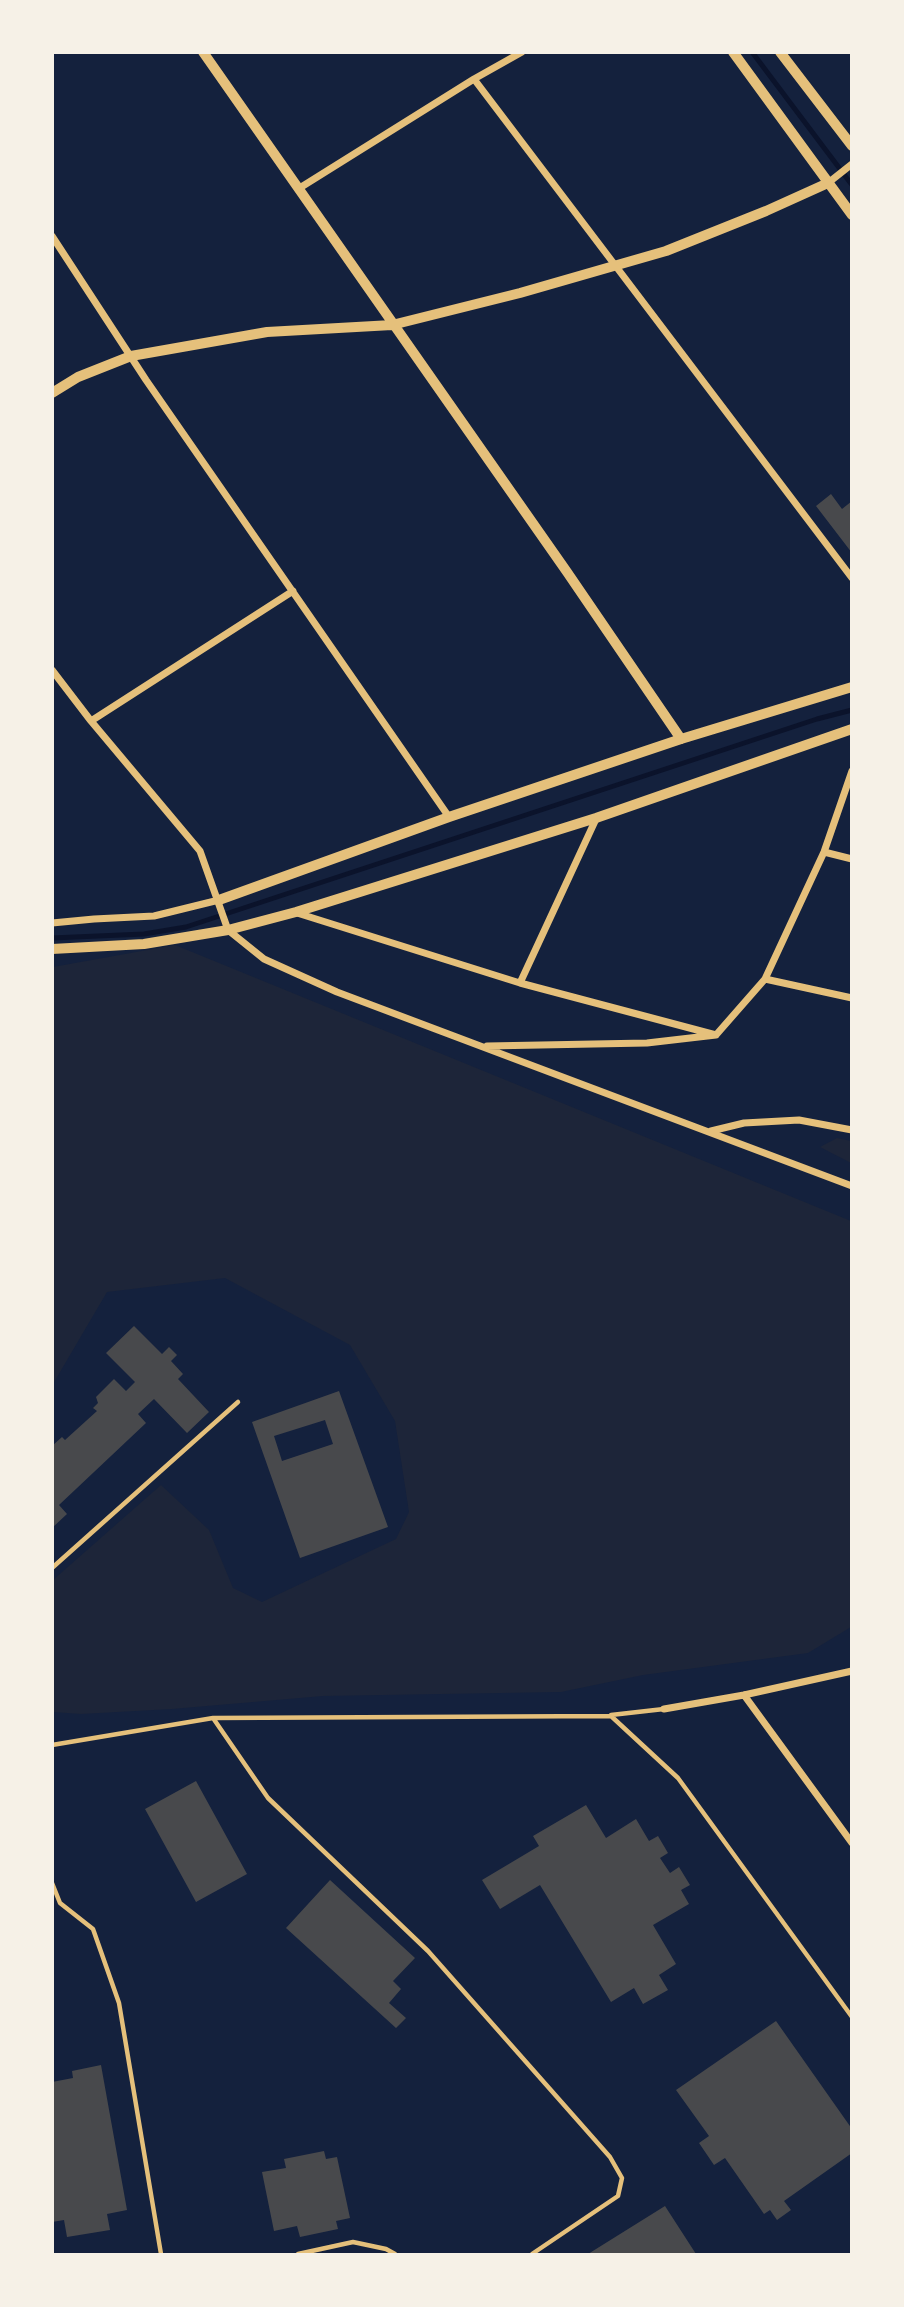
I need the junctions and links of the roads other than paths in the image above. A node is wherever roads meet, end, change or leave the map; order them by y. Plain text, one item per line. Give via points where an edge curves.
1 (522, 52) edge
2 (733, 52) edge
3 (780, 52) edge
4 (206, 53) edge
5 (474, 79) junction
6 (852, 146) edge
7 (852, 164) edge
8 (828, 183) junction
9 (298, 189) junction
10 (852, 215) edge
11 (52, 236) edge
12 (617, 265) junction
13 (392, 325) junction
14 (131, 356) junction
15 (52, 393) edge
16 (852, 578) edge
17 (293, 592) junction
18 (52, 670) edge
19 (852, 687) edge
20 (91, 721) junction
21 (852, 729) edge
22 (681, 739) junction
23 (852, 771) edge
24 (449, 817) junction
25 (597, 818) junction
26 (824, 852) junction
27 (852, 859) edge
28 (219, 900) junction
29 (296, 912) junction
30 (52, 923) edge
31 (228, 930) junction
32 (52, 949) edge
33 (765, 979) junction
34 (520, 983) junction
35 (852, 998) edge
36 (716, 1035) junction
37 (483, 1047) junction
38 (852, 1130) edge
39 (709, 1132) junction
40 (852, 1186) edge
41 (238, 1402) dead end
42 (52, 1568) edge
43 (852, 1671) edge
44 (744, 1695) junction
45 (664, 1709) joint
46 (611, 1716) junction
47 (213, 1718) junction
48 (52, 1745) edge
49 (852, 1843) edge
50 (52, 1883) edge
51 (60, 1903) junction
52 (52, 1906) edge
53 (852, 2017) edge
54 (161, 2255) edge
55 (298, 2255) edge
56 (395, 2255) edge
57 (532, 2255) edge

1 - 5 street
2 - 8 street
3 - 6 street
4 - 9 street
5 - 9 street
5 - 12 street
7 - 8 street
8 - 10 street
8 - 12 street via 666,251
9 - 13 street
11 - 14 street
12 - 13 street
12 - 16 street
13 - 14 street via 267,332
13 - 22 street
14 - 15 street
14 - 17 street
17 - 20 street
17 - 24 street
18 - 20 street
19 - 22 street
20 - 28 street via 201,851
21 - 25 street
22 - 24 street
23 - 26 street
24 - 28 street
25 - 29 street
25 - 34 street
26 - 27 street
26 - 33 street
28 - 30 street via 154,916
28 - 31 street
29 - 31 street
29 - 34 street
31 - 32 street via 144,944
31 - 37 street via 264,959
33 - 35 street
33 - 36 street
34 - 36 street
36 - 37 street via 647,1043
37 - 39 street
38 - 39 street via 799,1120 744,1123
39 - 40 street
41 - 42 lane
43 - 44 street
44 - 45 street
44 - 49 street
45 - 46 lane
46 - 47 lane
46 - 53 lane via 678,1779
47 - 48 lane
47 - 57 lane via 268,1798 428,1951 611,2157 622,2178 618,2196
50 - 51 lane
51 - 52 lane
51 - 54 lane via 93,1928 119,2003
55 - 56 lane via 353,2242

